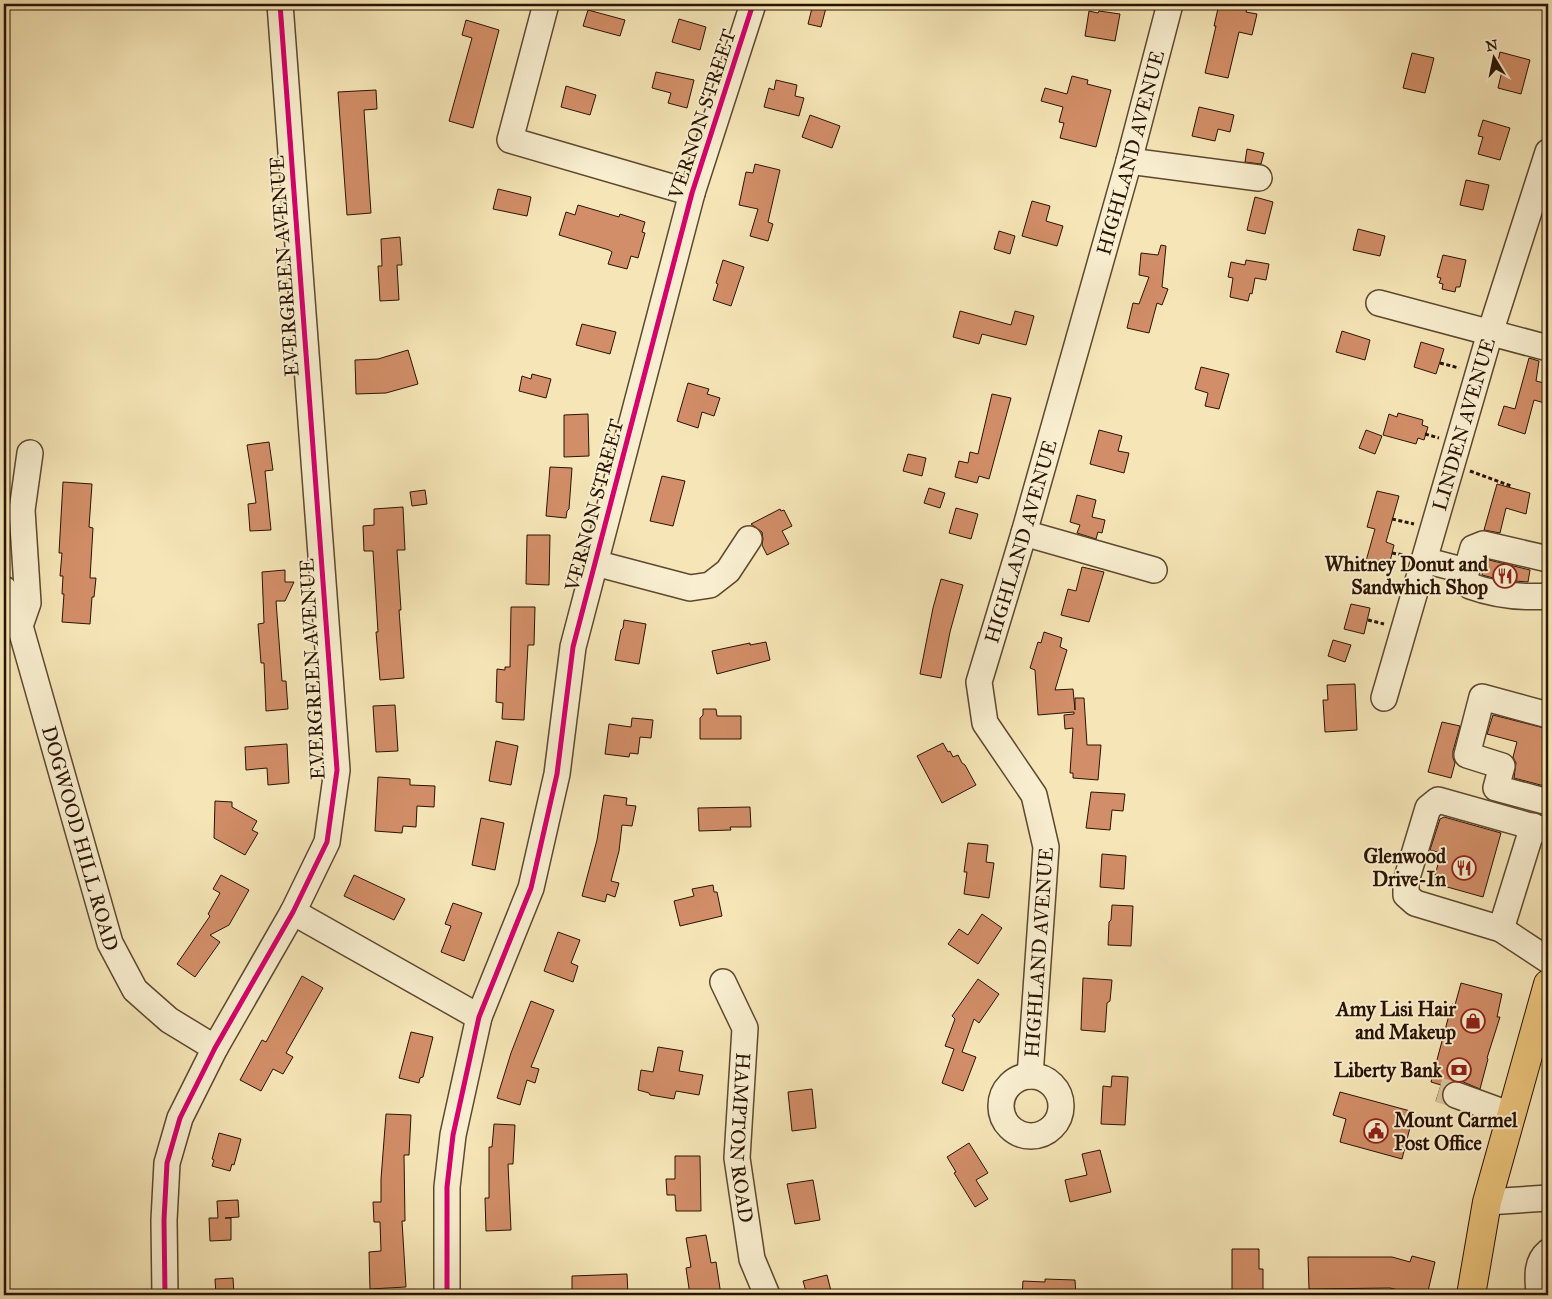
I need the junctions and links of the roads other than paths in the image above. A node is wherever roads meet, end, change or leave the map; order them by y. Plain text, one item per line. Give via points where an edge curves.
1 (280, 4) edge
2 (546, 4) edge
3 (752, 4) edge
4 (1170, 4) edge
5 (1548, 152) edge
6 (1129, 161) junction
7 (1258, 178) dead end
8 (692, 193) junction
9 (1379, 303) dead end
10 (1490, 333) junction
11 (1548, 348) edge
12 (30, 453) dead end
13 (1024, 533) junction
14 (749, 539) dead end
15 (1548, 559) edge
16 (1424, 560) junction
17 (595, 563) junction
18 (1154, 570) dead end
19 (1466, 571) junction
20 (4, 589) edge
21 (1538, 597) edge
22 (20, 626) junction
23 (1384, 698) dead end
24 (1548, 715) edge
25 (1548, 802) edge
26 (1541, 829) edge
27 (293, 912) junction
28 (1501, 929) junction
29 (1548, 960) edge
30 (723, 982) dead end
31 (1548, 984) edge
32 (480, 1017) junction
33 (215, 1048) junction
34 (1030, 1076) dead end
35 (1456, 1095) tunnel mouth
36 (1511, 1115) junction
37 (1548, 1198) edge
38 (1487, 1202) junction
39 (1548, 1252) edge
40 (165, 1295) edge
41 (448, 1295) edge
42 (768, 1295) edge
43 (1471, 1295) edge
44 (1539, 1295) edge

1 - 27 street, EVERGREEN AVENUE via 337,770 327,842
2 - 8 street via 510,140
3 - 8 street, VERNON STREET
4 - 6 street, HIGHLAND AVENUE
5 - 10 street, LINDEN AVENUE
6 - 7 street
6 - 13 street, HIGHLAND AVENUE
8 - 17 street, VERNON STREET
9 - 10 street
10 - 11 street
10 - 16 street, LINDEN AVENUE
12 - 22 street via 22,510 28,603
13 - 18 street
13 - 34 street, HIGHLAND AVENUE via 979,682 985,723 1034,795 1046,847
14 - 17 street via 728,570 710,585 690,588
15 - 19 street via 1483,544 1473,548
16 - 19 street
16 - 23 street, LINDEN AVENUE
17 - 32 street, VERNON STREET via 573,647 557,774 531,888
19 - 21 street via 1470,586
20 - 22 street, DOGWOOD HILL ROAD
22 - 33 street, DOGWOOD HILL ROAD via 110,943 135,990 169,1020
24 - 25 street via 1482,697 1468,755 1502,766 1496,788
26 - 28 street
26 - 28 street via 1438,800 1428,808 1406,881 1406,895 1415,903
27 - 32 street
27 - 33 street, EVERGREEN AVENUE
28 - 29 street
30 - 42 street, HAMPTON ROAD via 745,1028 737,1158 752,1259
31 - 36 main road
32 - 41 street, VERNON STREET via 452,1135 447,1187
33 - 40 street, EVERGREEN AVENUE via 180,1118 167,1163
35 - 36 street
36 - 38 main road
37 - 38 street
38 - 43 main road
39 - 44 street via 1540,1260

